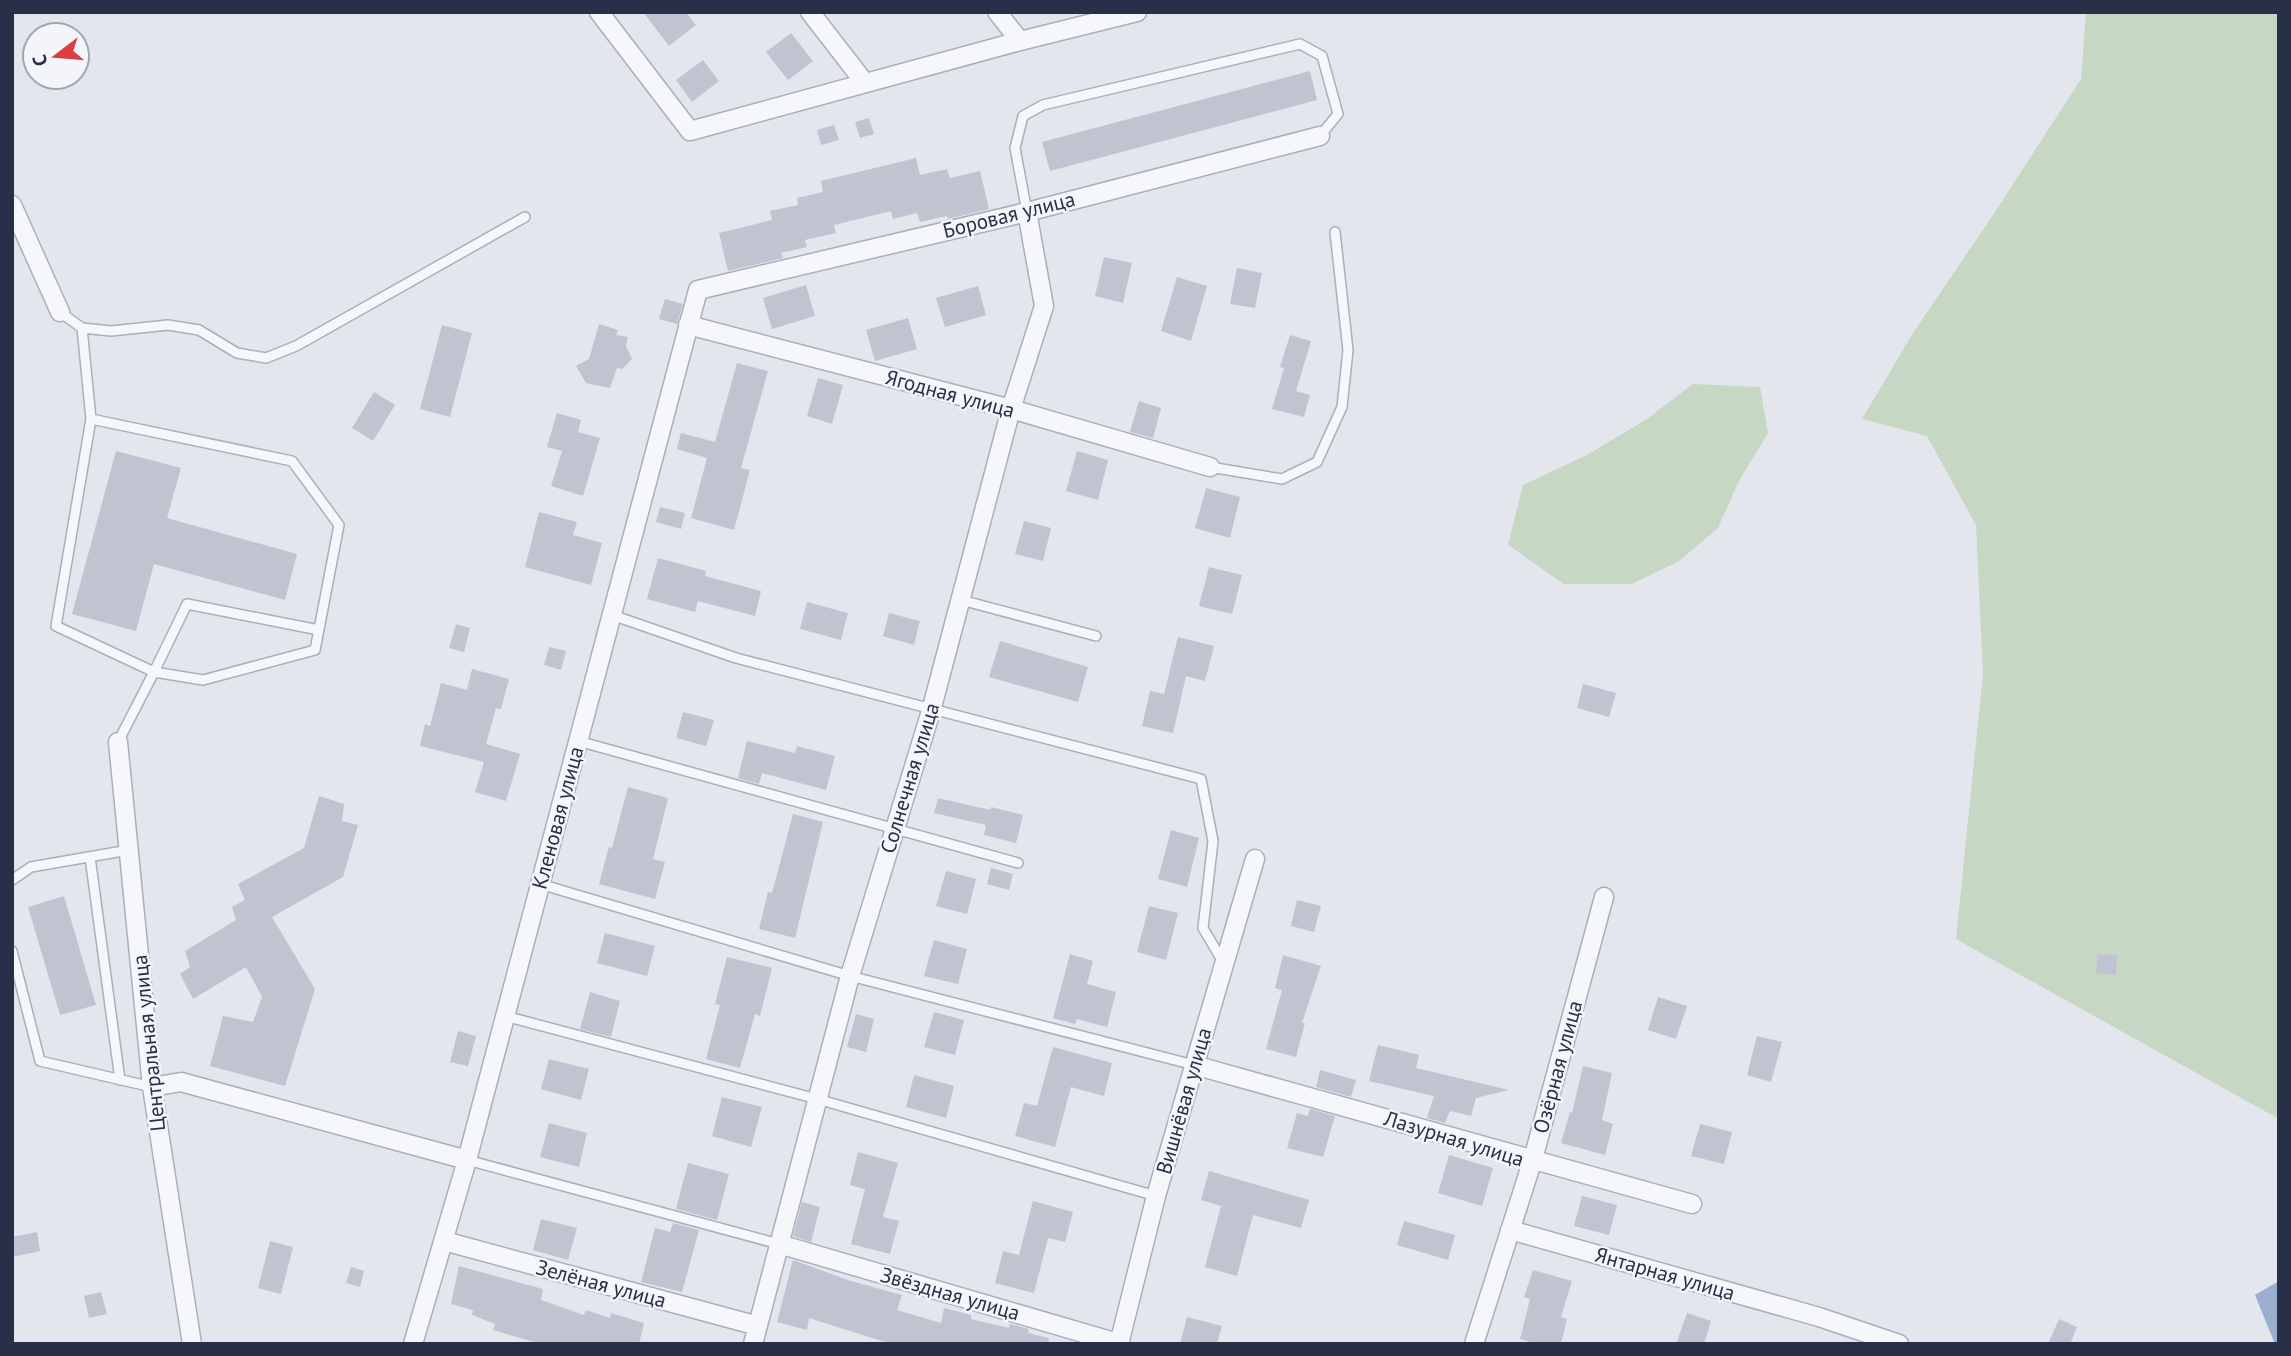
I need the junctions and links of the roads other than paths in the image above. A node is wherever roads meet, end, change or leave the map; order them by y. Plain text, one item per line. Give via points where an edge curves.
1 (599, 12) edge
2 (810, 12) edge
3 (997, 12) edge
4 (1137, 12) edge
5 (1020, 41) junction
6 (865, 83) junction
7 (1320, 136) joint
8 (12, 205) edge
9 (1027, 212) junction
10 (525, 217) dead end
11 (1335, 232) dead end
12 (698, 290) joint
13 (60, 312) joint
14 (688, 325) junction
15 (82, 328) junction
16 (1011, 409) junction
17 (91, 419) junction
18 (1210, 467) joint
19 (961, 600) junction
20 (612, 615) junction
21 (318, 630) junction
22 (1097, 636) dead end
23 (154, 672) junction
24 (931, 711) junction
25 (578, 741) junction
26 (118, 742) joint
27 (895, 829) junction
28 (129, 850) junction
29 (90, 857) junction
30 (1255, 859) dead end
31 (1018, 863) dead end
32 (12, 880) edge
33 (540, 884) junction
34 (1604, 897) dead end
35 (12, 951) edge
36 (1224, 963) junction
37 (850, 976) junction
38 (505, 1016) junction
39 (1194, 1065) junction
40 (120, 1080) junction
41 (152, 1087) junction
42 (817, 1099) junction
43 (1533, 1159) junction
44 (467, 1160) junction
45 (1156, 1196) junction
46 (1692, 1204) dead end
47 (1510, 1230) junction
48 (444, 1241) junction
49 (779, 1244) junction
50 (755, 1335) edge
51 (192, 1344) edge
52 (413, 1344) edge
53 (1120, 1344) edge
54 (1475, 1344) edge
55 (1899, 1344) edge

1 - 6 street via 690,131
2 - 6 street
3 - 5 street
4 - 5 street
5 - 6 street
7 - 9 street, Боровая улица
7 - 9 lane via 1338,114 1322,57 1300,44 1043,105 1023,116 1015,148
8 - 13 street
9 - 12 street, Боровая улица
9 - 16 street, Солнечная улица via 1044,306
10 - 15 lane via 296,346 266,358 237,353 199,330 168,325 111,331
11 - 18 lane via 1348,350 1342,407 1317,462 1282,479
12 - 14 street, Кленовая улица
13 - 15 lane
14 - 16 street, Ягодная улица
14 - 20 street, Кленовая улица
15 - 17 lane
16 - 18 street, Ягодная улица
16 - 19 street, Солнечная улица
17 - 21 lane via 292,461 339,526
17 - 23 lane via 56,626
19 - 22 lane
19 - 24 street, Солнечная улица
20 - 24 lane via 736,658
20 - 25 street, Кленовая улица
21 - 23 lane via 315,650 203,680
21 - 23 lane via 187,604
23 - 26 lane
24 - 27 street, Солнечная улица
24 - 36 lane via 1201,779 1213,841 1203,928
25 - 27 lane
25 - 33 street, Кленовая улица
26 - 28 street, Центральная улица
27 - 31 lane
27 - 37 street, Солнечная улица
28 - 29 lane
28 - 41 street, Центральная улица
29 - 32 lane via 31,867
29 - 40 lane
30 - 36 street, Вишнёвая улица
33 - 37 lane
33 - 38 street, Кленовая улица
34 - 43 street, Озёрная улица
35 - 40 lane via 40,1062
36 - 39 street, Вишнёвая улица
37 - 39 lane
37 - 42 street, Солнечная улица
38 - 42 lane
38 - 44 street, Кленовая улица
39 - 43 street, Лазурная улица
39 - 45 street, Вишнёвая улица
40 - 41 lane
41 - 44 street via 180,1082
41 - 51 street, Центральная улица
42 - 45 lane
42 - 49 street, Солнечная улица
43 - 46 street, Озёрная улица
43 - 47 street, Лазурная улица
44 - 48 street, Кленовая улица
44 - 49 lane
45 - 53 street, Вишнёвая улица
47 - 54 street, Лазурная улица
47 - 55 street, Янтарная улица
48 - 50 street, Зелёная улица
48 - 52 street, Кленовая улица
49 - 50 street, Солнечная улица
49 - 53 street, Звёздная улица

